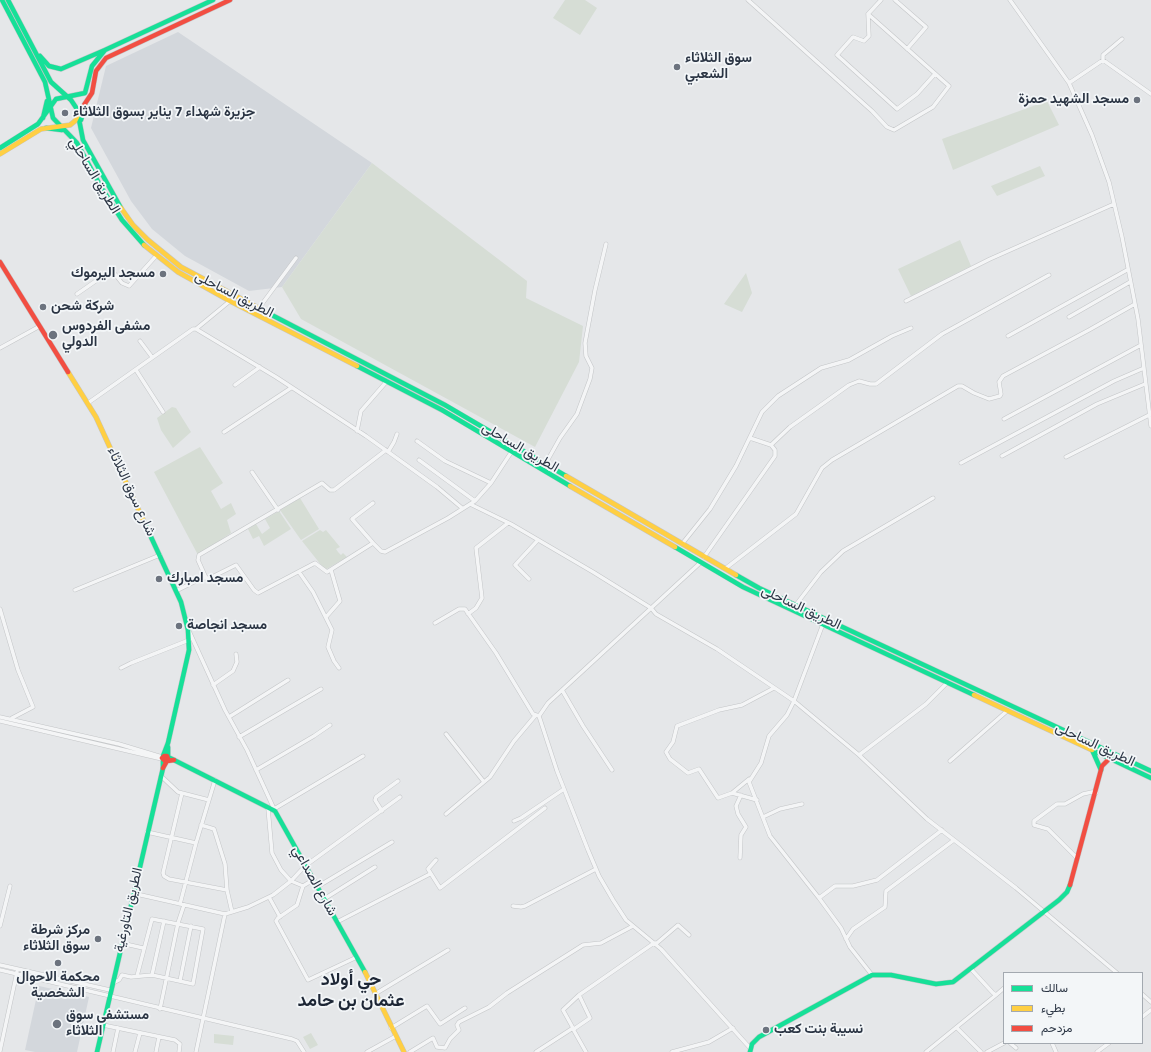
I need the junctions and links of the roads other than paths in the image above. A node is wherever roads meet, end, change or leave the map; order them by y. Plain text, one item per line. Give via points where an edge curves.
1 (2, 0) edge
2 (8, 0) edge
3 (213, 0) edge
4 (230, 0) edge
5 (748, 0) edge
6 (880, 0) edge
7 (895, 0) edge
8 (1010, 0) edge
9 (868, 14) junction
10 (28, 39) junction
11 (1122, 39) dead end
12 (907, 49) junction
13 (105, 50) junction
14 (1103, 60) junction
15 (935, 74) junction
16 (1069, 83) junction
17 (1151, 88) edge
18 (1147, 91) junction
19 (48, 93) junction
20 (1151, 94) edge
21 (68, 97) junction
22 (85, 104) junction
23 (50, 107) junction
24 (79, 114) junction
25 (43, 118) junction
26 (59, 126) junction
27 (46, 128) junction
28 (80, 130) junction
29 (68, 133) junction
30 (0, 148) edge
31 (0, 154) edge
32 (1114, 204) junction
33 (606, 244) dead end
34 (156, 256) junction
35 (296, 258) dead end
36 (0, 262) edge
37 (1128, 270) junction
38 (178, 272) joint
39 (1049, 275) dead end
40 (1130, 282) junction
41 (77, 294) dead end
42 (230, 301) junction
43 (906, 301) dead end
44 (1135, 304) junction
45 (260, 308) junction
46 (1069, 316) dead end
47 (287, 323) junction
48 (40, 326) junction
49 (911, 328) dead end
50 (196, 329) junction
51 (284, 329) junction
52 (1008, 336) dead end
53 (140, 341) dead end
54 (1141, 345) junction
55 (0, 348) edge
56 (152, 357) junction
57 (260, 367) junction
58 (1144, 368) junction
59 (136, 370) junction
60 (387, 382) junction
61 (1145, 384) junction
62 (236, 385) dead end
63 (292, 388) junction
64 (88, 403) junction
65 (164, 412) dead end
66 (1150, 415) edge
67 (1004, 419) dead end
68 (1151, 426) edge
69 (357, 431) junction
70 (224, 432) dead end
71 (397, 434) dead end
72 (750, 438) junction
73 (417, 441) dead end
74 (771, 444) junction
75 (387, 451) junction
76 (512, 451) junction
77 (1002, 456) dead end
78 (1066, 457) dead end
79 (419, 460) dead end
80 (546, 463) junction
81 (961, 463) dead end
82 (252, 472) dead end
83 (491, 483) junction
84 (933, 498) dead end
85 (474, 501) junction
86 (374, 503) dead end
87 (470, 504) junction
88 (462, 508) junction
89 (278, 510) junction
90 (640, 519) junction
91 (508, 523) junction
92 (637, 526) junction
93 (538, 540) junction
94 (373, 543) junction
95 (682, 544) junction
96 (160, 555) junction
97 (704, 557) junction
98 (700, 563) junction
99 (725, 569) junction
100 (331, 570) junction
101 (299, 572) junction
102 (206, 578) junction
103 (529, 579) dead end
104 (75, 590) dead end
105 (176, 591) junction
106 (796, 606) junction
107 (651, 608) junction
108 (0, 609) edge
109 (468, 614) junction
110 (326, 617) junction
111 (435, 623) dead end
112 (824, 624) junction
113 (188, 630) junction
114 (189, 640) junction
115 (236, 654) dead end
116 (122, 668) dead end
117 (339, 668) dead end
118 (288, 680) dead end
119 (947, 683) junction
120 (213, 685) junction
121 (774, 688) junction
122 (321, 689) dead end
123 (562, 690) junction
124 (997, 700) junction
125 (794, 701) junction
126 (994, 705) junction
127 (1007, 711) junction
128 (537, 716) junction
129 (0, 717) edge
130 (229, 717) junction
131 (12, 718) junction
132 (0, 721) edge
133 (330, 725) dead end
134 (72, 732) junction
135 (446, 734) dead end
136 (239, 737) junction
137 (71, 738) junction
138 (1092, 750) junction
139 (859, 755) junction
140 (363, 756) dead end
141 (165, 758) junction
142 (1109, 759) junction
143 (950, 761) dead end
144 (256, 770) junction
145 (612, 770) dead end
146 (1151, 771) edge
147 (1101, 772) junction
148 (161, 776) junction
149 (1151, 778) edge
150 (215, 780) junction
151 (749, 780) junction
152 (398, 781) dead end
153 (484, 782) junction
154 (564, 789) junction
155 (182, 793) junction
156 (732, 793) junction
157 (1096, 794) junction
158 (741, 795) junction
159 (400, 797) dead end
160 (208, 800) junction
161 (757, 800) junction
162 (802, 804) dead end
163 (545, 808) dead end
164 (272, 810) junction
165 (382, 811) junction
166 (446, 814) dead end
167 (762, 817) junction
168 (514, 821) dead end
169 (201, 825) junction
170 (942, 830) junction
171 (147, 832) junction
172 (172, 838) junction
173 (954, 840) junction
174 (392, 842) dead end
175 (196, 843) junction
176 (740, 858) dead end
177 (1077, 858) junction
178 (436, 860) dead end
179 (305, 866) junction
180 (375, 867) dead end
181 (596, 869) junction
182 (430, 874) junction
183 (313, 880) junction
184 (186, 881) junction
185 (292, 881) junction
186 (10, 886) dead end
187 (303, 886) junction
188 (317, 887) junction
189 (227, 890) junction
190 (132, 893) junction
191 (269, 897) junction
192 (819, 898) junction
193 (324, 899) junction
194 (182, 904) junction
195 (513, 906) dead end
196 (232, 912) junction
197 (1044, 912) junction
198 (225, 914) junction
199 (280, 917) junction
200 (164, 921) junction
201 (337, 922) junction
202 (178, 923) junction
203 (0, 926) edge
204 (191, 926) junction
205 (633, 926) junction
206 (689, 935) dead end
207 (846, 939) junction
208 (121, 943) junction
209 (654, 943) junction
210 (143, 948) junction
211 (448, 950) dead end
212 (357, 957) junction
213 (0, 965) edge
214 (18, 969) junction
215 (971, 969) junction
216 (0, 970) edge
217 (1116, 972) edge
218 (17, 974) junction
219 (152, 975) junction
220 (872, 975) junction
221 (137, 976) junction
222 (167, 977) junction
223 (180, 981) junction
224 (112, 983) junction
225 (1003, 989) edge
226 (110, 990) junction
227 (375, 994) junction
228 (579, 995) junction
229 (996, 995) junction
230 (1143, 995) edge
231 (109, 996) junction
232 (1151, 1002) edge
233 (465, 1008) dead end
234 (160, 1009) junction
235 (1151, 1010) edge
236 (1143, 1016) edge
237 (203, 1019) junction
238 (103, 1025) junction
239 (118, 1028) junction
240 (392, 1028) junction
241 (573, 1028) junction
242 (733, 1028) junction
243 (957, 1028) junction
244 (140, 1033) junction
245 (396, 1036) junction
246 (159, 1037) junction
247 (1003, 1044) edge
248 (1011, 1044) edge
249 (1108, 1044) edge
250 (1016, 1048) dead end
251 (750, 1050) edge
252 (0, 1051) edge
253 (97, 1052) edge
254 (113, 1052) edge
255 (135, 1052) edge
256 (156, 1052) edge
257 (179, 1052) edge
258 (196, 1052) edge
259 (304, 1052) edge
260 (368, 1052) edge
261 (404, 1052) edge
262 (410, 1052) edge
263 (536, 1052) edge
264 (586, 1052) edge
265 (672, 1052) edge
266 (926, 1052) edge
267 (981, 1052) edge
268 (987, 1052) edge
269 (1097, 1052) edge

1 - 19 main road, الطريق الساحلي via 45,82
2 - 10 main road, الطريق الساحلى
3 - 13 main road
4 - 22 main road via 106,58 96,71 92,93
5 - 15 street via 887,127 894,130 933,107 949,86
6 - 9 street
7 - 12 street via 926,27
8 - 16 street
9 - 12 street
9 - 15 street via 869,36 864,41 853,37 837,55 897,109 917,94
10 - 13 main road via 47,64 56,69
10 - 21 main road, الطريق الساحلى via 51,82
11 - 14 street via 1103,55
12 - 15 street
13 - 21 main road via 92,66 86,92 83,95
14 - 16 street
14 - 18 street
16 - 32 street via 1096,146
17 - 18 street
18 - 20 street
19 - 23 main road, الطريق الساحلي
19 - 25 main road
21 - 23 main road via 58,98
21 - 24 main road, الطريق الساحلى via 75,104
22 - 24 main road
22 - 28 main road
23 - 25 main road
23 - 26 main road, الطريق الساحلي
24 - 26 main road via 73,123
24 - 28 main road, الطريق الساحلى
25 - 30 main road
26 - 27 main road
26 - 29 main road, الطريق الساحلي
27 - 29 main road
27 - 31 main road via 38,130
28 - 45 main road, الطريق الساحلى via 119,205 148,240 181,267
29 - 34 main road, الطريق الساحلي via 77,143 122,220
32 - 37 street
32 - 43 street via 990,259
33 - 80 street via 585,343 586,356 592,368 590,379 577,414
34 - 38 main road, الطريق الساحلي
34 - 41 street via 129,286 110,271
35 - 45 street
36 - 48 main road, شارع سوق الثلاثاء
37 - 40 street
37 - 52 street
38 - 42 main road, الطريق الساحلى
39 - 74 street via 942,334 876,384 859,381 849,385 790,427
40 - 44 street
40 - 46 street
42 - 50 street
42 - 51 main road, الطريق الساحلى
44 - 54 street
44 - 99 street via 1003,376 1000,382 1000,396 989,399 958,386 832,460 822,468 796,514
45 - 47 main road, الطريق الساحلى
47 - 51 main road
47 - 80 main road, الطريق الساحلى via 445,405
48 - 55 street
48 - 64 main road, شارع سوق الثلاثاء
49 - 72 street via 849,360 820,368 791,386 766,408
50 - 56 street
50 - 57 street
51 - 60 main road, الطريق الساحلى
53 - 56 street
54 - 58 street
54 - 67 street
56 - 59 street
57 - 62 street
57 - 63 street
58 - 61 street
58 - 81 street via 1114,381
59 - 64 street
59 - 65 street
60 - 69 street via 361,411
60 - 76 main road, الطريق الساحلى via 442,410
61 - 66 street
61 - 77 street via 1097,404
63 - 69 street
63 - 70 street
64 - 96 main road, شارع سوق الثلاثاء
66 - 68 street
66 - 78 street
69 - 75 street
71 - 75 street
72 - 74 street
72 - 95 street via 713,504
73 - 83 street via 445,461
74 - 97 street via 775,456
75 - 88 street
75 - 89 street via 334,490 330,490 322,483
76 - 83 street
76 - 92 main road, الطريق الساحلى
79 - 85 street
80 - 90 main road, الطريق الساحلى
82 - 89 street
83 - 85 street
84 - 106 street via 843,550 821,572
85 - 87 street
86 - 94 street via 352,519
87 - 88 street
87 - 91 street
88 - 94 street via 386,552 381,551
89 - 102 street via 199,555 198,560
90 - 92 main road
90 - 95 main road, الطريق الساحلى
91 - 93 street
91 - 109 street via 476,548 482,598 476,608
92 - 98 main road, الطريق الساحلى
93 - 103 street via 515,565
93 - 107 street
94 - 100 street
95 - 97 main road, الطريق الساحلى
96 - 104 street
96 - 105 main road, شارع سوق الثلاثاء
97 - 99 main road, الطريق الساحلى
98 - 107 street
98 - 112 main road, الطريق الساحلى via 755,593
99 - 106 main road, الطريق الساحلى
100 - 101 street via 326,572 315,563
100 - 110 street via 340,600
101 - 102 street via 258,593 238,566
101 - 110 street
102 - 105 street
105 - 113 main road, شارع سوق الثلاثاء
106 - 124 main road, الطريق الساحلى
107 - 121 street via 656,614 717,649
107 - 123 street
108 - 131 street via 18,670 33,707
109 - 111 street via 461,608
109 - 128 street
110 - 117 street via 333,632 328,647
112 - 119 main road, الطريق الساحلى
112 - 125 street
113 - 114 main road, شارع سوق الثلاثاء
113 - 120 street
114 - 116 street
114 - 141 main road, شارع سوق الثلاثاء via 187,661
115 - 120 street via 237,661 233,671
118 - 130 street
119 - 126 main road, الطريق الساحلى
119 - 139 street via 934,698
120 - 130 street
121 - 125 street
121 - 156 street via 742,705 680,724 675,728 673,742 666,750 668,757 686,772 699,769 717,797
122 - 136 street
123 - 128 street
123 - 145 street
124 - 126 main road
124 - 146 main road, الطريق الساحلى
125 - 139 street
125 - 151 street via 787,715 769,736 761,763
126 - 127 main road, الطريق الساحلى
127 - 138 main road, الطريق الساحلى
127 - 143 street
128 - 153 street via 514,741
128 - 154 street
129 - 131 street
130 - 136 street
131 - 134 street
132 - 137 street
133 - 144 street
134 - 137 street
134 - 141 street
135 - 153 street
136 - 144 street
137 - 141 street
138 - 142 main road, الطريق الساحلى
138 - 147 main road
139 - 170 street via 899,794
140 - 164 street
141 - 148 main road, الطريق التاورغية
141 - 150 main road
142 - 147 main road via 1102,766
142 - 149 main road, الطريق الساحلى
144 - 164 street
147 - 157 main road
148 - 155 street
148 - 171 main road, الطريق التاورغية
150 - 160 street
150 - 164 main road
151 - 156 street
151 - 161 street
152 - 165 street via 375,798
153 - 166 street
154 - 168 street
154 - 181 street
155 - 160 street
155 - 172 street
156 - 158 street
157 - 177 main road
157 - 177 street via 1083,794 1065,804 1057,804 1034,821 1034,824 1048,829
158 - 161 street
158 - 176 street via 737,809 746,828 741,835
159 - 165 street
160 - 169 street
161 - 167 street
162 - 167 street via 780,809
163 - 182 street via 440,888
164 - 179 main road, شارع الصداعي
164 - 185 street via 272,853 280,870
165 - 179 street
167 - 192 street via 770,836
169 - 175 street
169 - 189 street via 214,829 225,864
170 - 173 street
170 - 192 street via 877,880 853,886 835,886
171 - 172 street
171 - 190 main road, الطريق التاورغية
172 - 175 street
172 - 184 street via 164,876
173 - 197 street
173 - 207 street via 886,891 885,907 853,929
174 - 188 street
175 - 184 street
177 - 197 main road via 1072,880 1066,892
178 - 182 street via 429,867
179 - 183 main road, شارع الصداعي
179 - 185 street
180 - 193 street
181 - 195 street via 524,906
181 - 205 street via 613,900
182 - 201 street
183 - 187 street
183 - 188 main road, شارع الصداعي
184 - 189 street
184 - 194 street
185 - 187 street
185 - 191 street
186 - 203 street
187 - 199 street via 297,905
188 - 193 main road, شارع الصداعي
189 - 196 street
190 - 194 street
190 - 208 main road, الطريق التاورغية
191 - 196 street via 248,908
191 - 199 street
192 - 207 street
193 - 201 main road, شارع الصداعي
194 - 198 street
194 - 202 street
196 - 198 street
197 - 215 main road
197 - 217 street
198 - 237 street
199 - 212 street via 276,925 308,980
200 - 202 street
200 - 210 street via 150,920
200 - 219 street
201 - 212 main road, شارع الصداعي
202 - 204 street
202 - 222 street
204 - 223 street
204 - 223 street via 201,928 204,932 193,984
205 - 209 street
205 - 262 street via 601,943 583,945 489,1007 459,1022 457,1025 460,1030 445,1048 437,1046 432,1038
206 - 209 street via 678,925
207 - 220 street
208 - 210 street
208 - 224 main road, الطريق التاورغية
209 - 228 street
209 - 242 street
210 - 221 street
211 - 227 street
212 - 227 main road, شارع الصداعي
213 - 214 street
214 - 218 street
214 - 226 street
215 - 220 main road via 948,984 891,975
215 - 229 street
216 - 218 street
218 - 231 street
218 - 252 street
219 - 221 street
219 - 222 street
220 - 251 main road via 755,1040
221 - 224 street via 122,975 119,980
222 - 223 street
222 - 234 street
224 - 226 main road, الطريق التاورغية
225 - 229 street
226 - 231 main road, الطريق التاورغية
227 - 240 main road, شارع الصداعي
228 - 241 street via 563,1010
228 - 241 street via 590,1018
229 - 243 street
230 - 232 street
231 - 234 street
231 - 238 main road, الطريق التاورغية
233 - 240 street via 440,1024 427,1006
234 - 237 street
235 - 236 street
237 - 258 street
237 - 259 street via 292,1039 297,1041
238 - 239 street
238 - 253 main road, الطريق التاورغية
239 - 244 street
239 - 254 street
240 - 245 main road, شارع الصداعي
241 - 263 street
241 - 264 street
242 - 251 street
242 - 265 street via 709,1042
243 - 266 street
243 - 267 street
244 - 246 street
244 - 255 street
245 - 260 street
245 - 261 main road, شارع الصداعي
246 - 256 street
246 - 257 street via 178,1042
247 - 268 street
248 - 250 street
249 - 269 street

